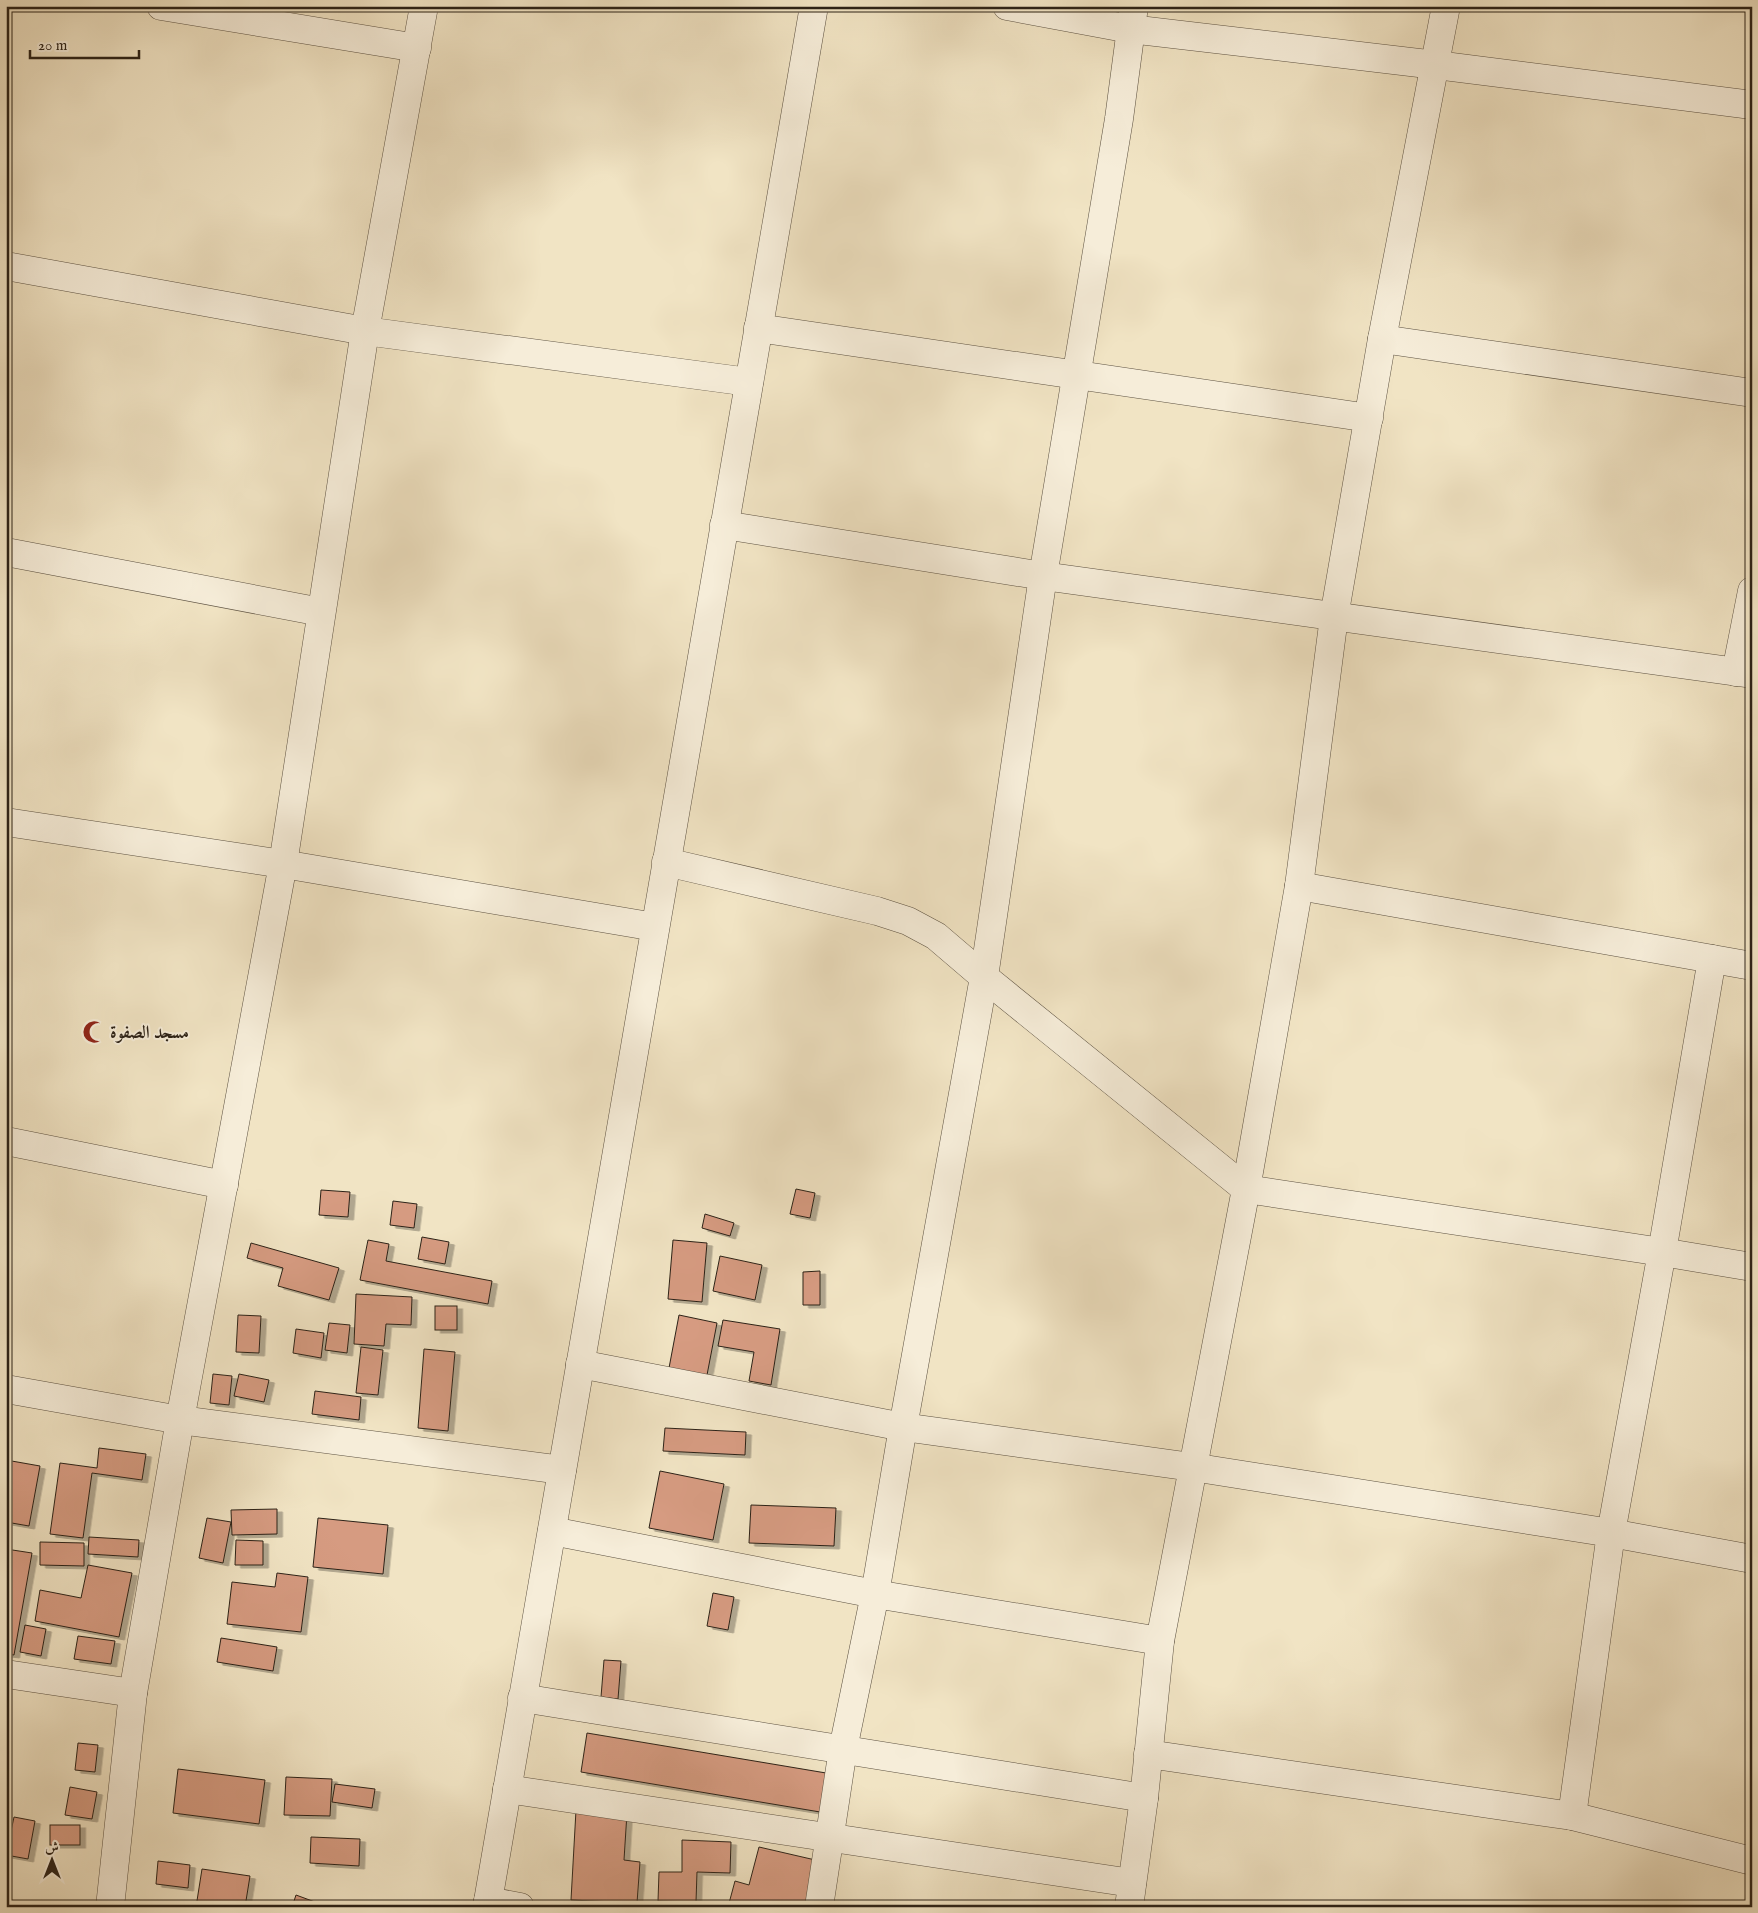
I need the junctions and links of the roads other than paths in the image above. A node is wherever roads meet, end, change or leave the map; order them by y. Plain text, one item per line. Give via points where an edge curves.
1 (161, 6) edge
2 (424, 6) edge
3 (814, 6) edge
4 (1008, 6) edge
5 (1446, 6) edge
6 (1132, 18) edge
7 (417, 48) junction
8 (1436, 65) junction
9 (1752, 106) edge
10 (6, 266) edge
11 (758, 328) junction
12 (365, 331) junction
13 (1382, 338) junction
14 (1078, 376) junction
15 (749, 382) junction
16 (1752, 393) edge
17 (1369, 418) junction
18 (724, 525) junction
19 (6, 552) edge
20 (1043, 576) junction
21 (1752, 591) edge
22 (321, 612) junction
23 (1334, 617) junction
24 (1744, 673) edge
25 (6, 822) edge
26 (666, 862) junction
27 (283, 864) junction
28 (1299, 886) junction
29 (655, 927) junction
30 (1712, 959) junction
31 (1752, 966) edge
32 (984, 977) junction
33 (6, 1141) edge
34 (224, 1185) junction
35 (1246, 1188) junction
36 (1662, 1252) junction
37 (1752, 1267) edge
38 (580, 1364) junction
39 (6, 1389) edge
40 (180, 1420) junction
41 (903, 1427) junction
42 (1192, 1467) junction
43 (562, 1470) junction
44 (552, 1531) junction
45 (1611, 1533) junction
46 (1752, 1560) edge
47 (875, 1594) junction
48 (1160, 1641) junction
49 (6, 1674) edge
50 (134, 1693) junction
51 (522, 1698) junction
52 (843, 1749) junction
53 (1148, 1754) junction
54 (507, 1789) junction
55 (1144, 1798) junction
56 (1572, 1816) junction
57 (830, 1838) junction
58 (1752, 1861) edge
59 (1131, 1895) edge
60 (488, 1904) edge
61 (110, 1907) edge
62 (520, 1907) edge
63 (819, 1907) edge

1 - 7 street
2 - 7 street
3 - 11 street
4 - 6 street
5 - 8 street
6 - 8 street
6 - 14 street
7 - 12 street
8 - 9 street
8 - 13 street
10 - 12 street
11 - 14 street
11 - 15 street
12 - 15 street
12 - 22 street
13 - 16 street
13 - 17 street
14 - 17 street
14 - 20 street
15 - 18 street
17 - 23 street
18 - 20 street
18 - 26 street
19 - 22 street
20 - 23 street
20 - 32 street
21 - 24 street
22 - 27 street
23 - 24 street
23 - 28 street
25 - 27 street
26 - 29 street
26 - 32 street via 908,921 936,936
27 - 29 street
27 - 34 street
28 - 30 street
28 - 35 street
29 - 38 street
30 - 31 street
30 - 36 street
32 - 35 street
32 - 41 street
33 - 34 street
34 - 40 street
35 - 36 street
35 - 42 street
36 - 37 street
36 - 45 street
38 - 41 street
38 - 43 street
39 - 40 street
40 - 43 street
40 - 50 street
41 - 42 street
41 - 47 street
42 - 45 street
42 - 48 street
43 - 44 street
44 - 47 street
44 - 51 street
45 - 46 street
45 - 56 street
47 - 48 street
47 - 52 street
48 - 53 street
49 - 50 street
50 - 61 street
51 - 52 street
51 - 54 street
52 - 55 street
52 - 57 street
53 - 55 street
53 - 56 street
54 - 57 street
54 - 60 street
55 - 59 street
56 - 58 street
57 - 59 street
57 - 63 street
60 - 62 street

